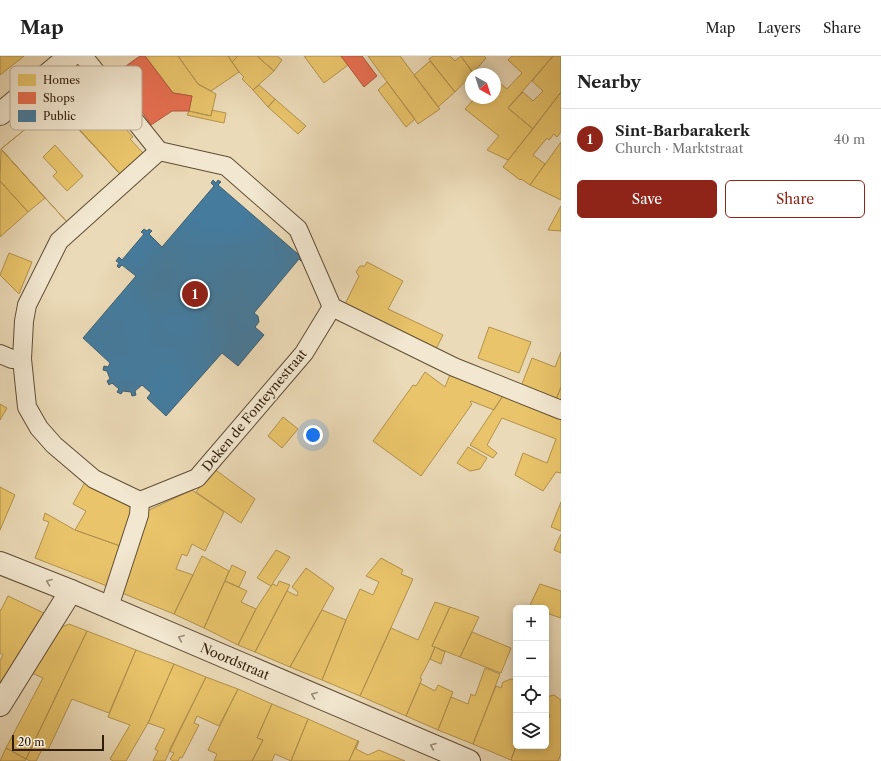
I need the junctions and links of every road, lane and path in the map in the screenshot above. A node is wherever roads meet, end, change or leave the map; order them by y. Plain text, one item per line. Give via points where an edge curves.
1 (70, 56) edge
2 (83, 56) edge
3 (58, 66) edge
4 (91, 66) edge
5 (10, 106) edge
6 (0, 114) edge
7 (142, 129) edge
8 (159, 150) junction
9 (332, 307) junction
10 (0, 354) edge
11 (22, 359) junction
12 (561, 410) edge
13 (140, 502) junction
14 (0, 563) edge
15 (71, 591) junction
16 (109, 607) junction
17 (0, 705) edge
18 (469, 761) edge

1 - 3 street
2 - 4 lane
5 - 6 street
7 - 8 lane
8 - 9 lane via 226,166 298,229
8 - 11 lane via 59,241 27,305
9 - 12 lane via 454,367
9 - 13 lane, Deken de Fonteynestraat via 304,353 197,478
10 - 11 lane
11 - 13 lane via 27,407 39,428 54,446 94,479
13 - 16 lane via 139,515
15 -> 14 street, Noordstraat
15 - 16 street, Noordstraat
15 - 17 street
18 -> 16 street, Noordstraat

